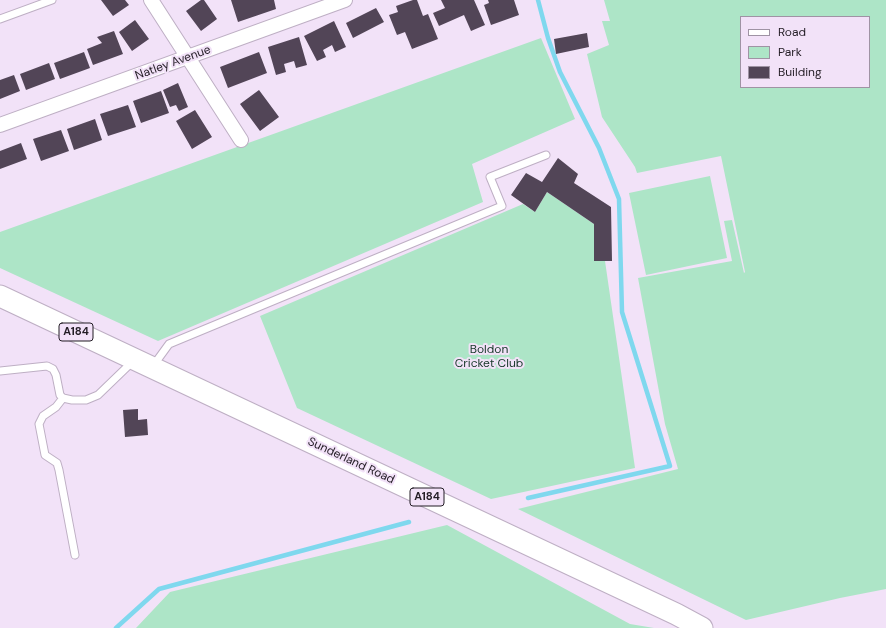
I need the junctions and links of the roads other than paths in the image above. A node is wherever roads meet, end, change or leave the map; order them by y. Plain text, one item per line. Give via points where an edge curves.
1 (52, 0) edge
2 (151, 0) edge
3 (345, 0) edge
4 (0, 19) edge
5 (188, 58) junction
6 (0, 125) edge
7 (241, 140) dead end
8 (546, 155) dead end
9 (0, 296) edge
10 (142, 363) junction
11 (0, 371) edge
12 (63, 398) junction
13 (74, 555) dead end
14 (702, 628) edge

1 - 4 lane
2 - 5 street
3 - 5 street, Natley Avenue
5 - 6 street, Natley Avenue
5 - 7 street
8 - 10 lane via 490,177 502,206 169,344
9 - 10 main road, Sunderland Road / A184
10 - 12 lane via 127,367 98,395 86,400
10 - 14 main road, Sunderland Road / A184
11 - 12 lane via 47,366 56,374 60,395
12 - 13 lane via 56,407 43,416 39,424 44,455 57,463 59,470

